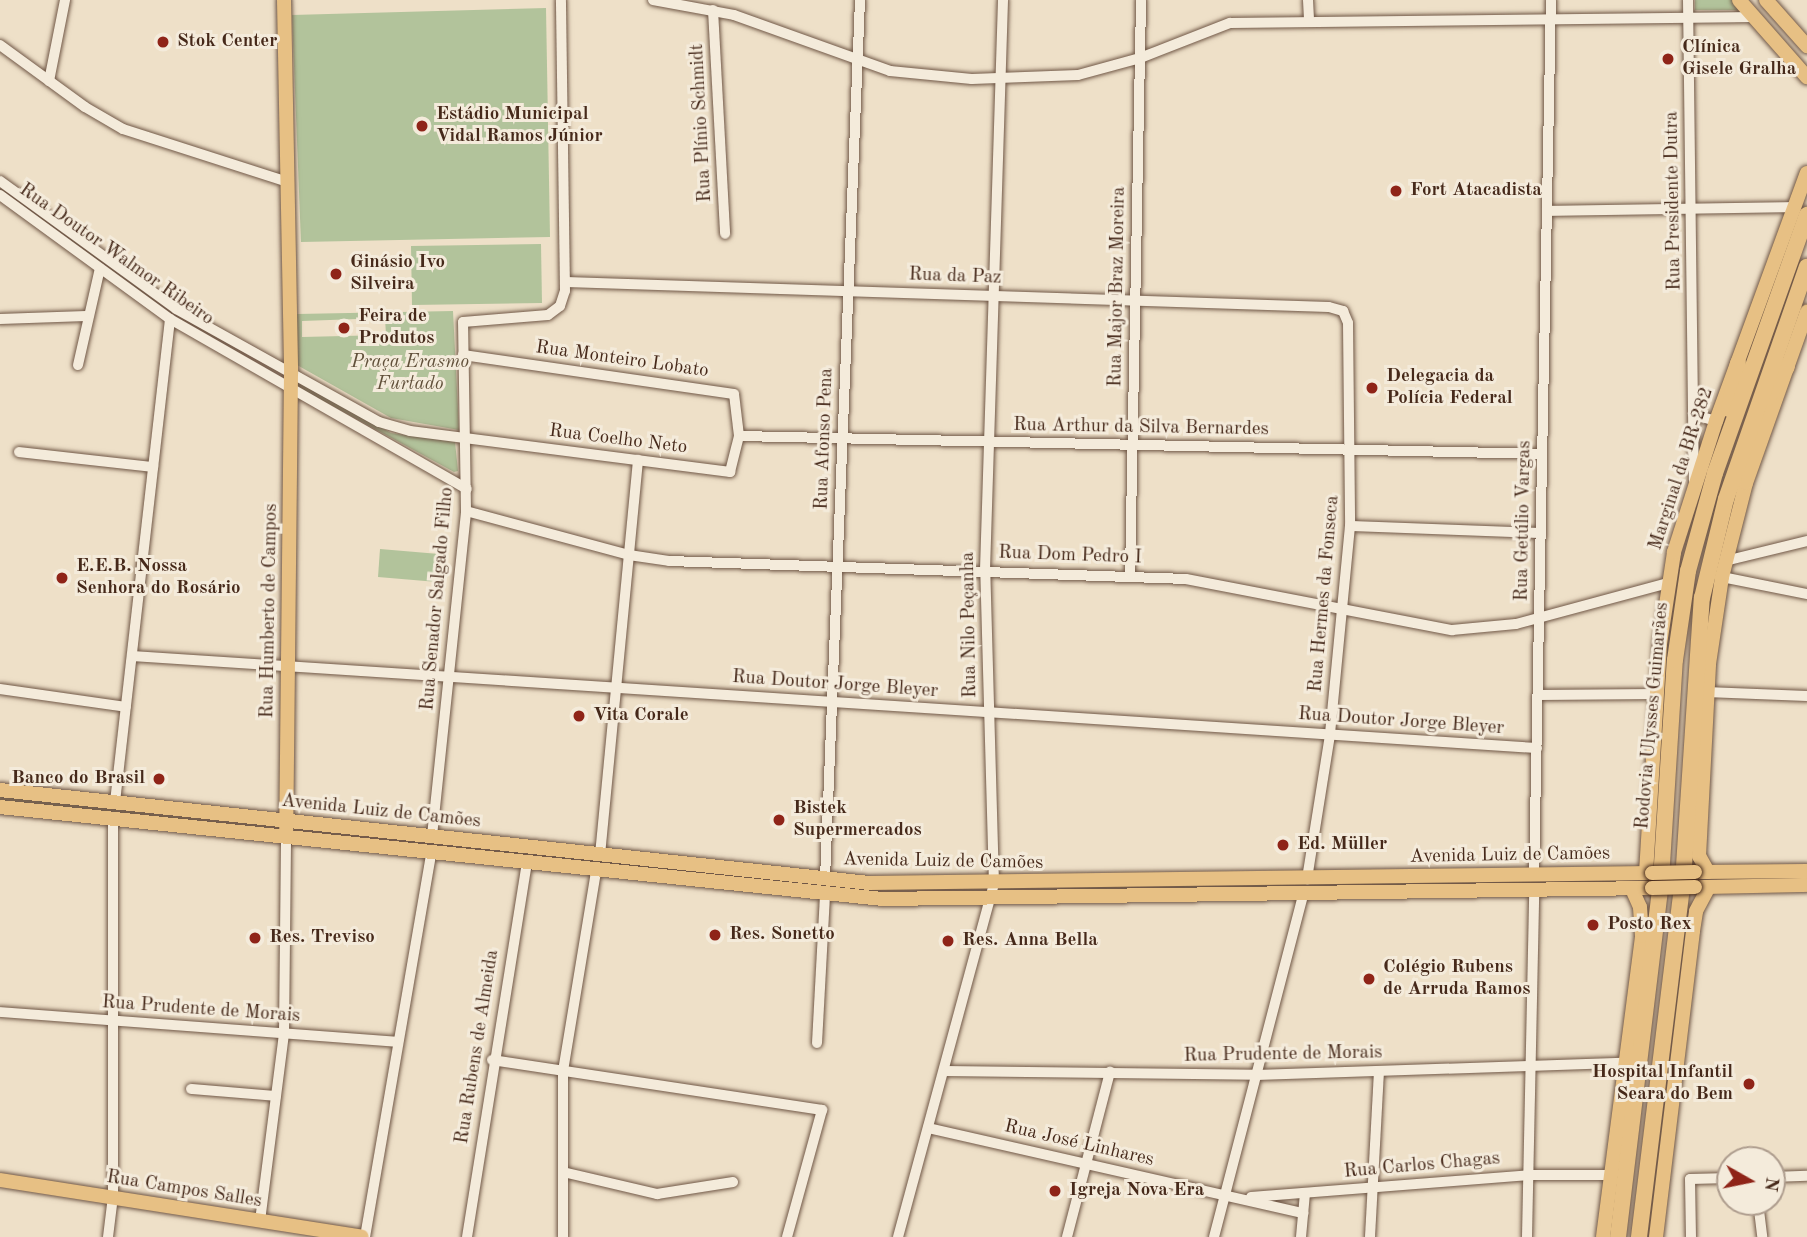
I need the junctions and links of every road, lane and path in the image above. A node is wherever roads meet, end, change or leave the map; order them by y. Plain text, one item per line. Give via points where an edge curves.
1 (65, 0) edge
2 (284, 0) edge
3 (561, 0) edge
4 (653, 0) edge
5 (860, 0) edge
6 (1003, 0) edge
7 (1141, 0) edge
8 (1308, 0) edge
9 (1551, 0) edge
10 (1688, 0) edge
11 (1739, 0) edge
12 (1766, 0) edge
13 (713, 10) junction
14 (1754, 17) junction
15 (1688, 18) junction
16 (1551, 19) junction
17 (1309, 22) junction
18 (0, 45) edge
19 (1807, 46) edge
20 (1140, 58) junction
21 (858, 60) junction
22 (1807, 77) edge
23 (1000, 79) junction
24 (49, 80) junction
25 (1807, 173) edge
26 (0, 181) edge
27 (288, 182) junction
28 (0, 195) edge
29 (1691, 208) junction
30 (1547, 211) junction
31 (1801, 211) edge
32 (725, 234) dead end
33 (1807, 267) edge
34 (100, 268) junction
35 (566, 282) junction
36 (849, 291) junction
37 (992, 296) junction
38 (1135, 300) junction
39 (1343, 311) joint
40 (1807, 312) edge
41 (86, 316) junction
42 (170, 318) junction
43 (0, 319) edge
44 (463, 355) junction
45 (1738, 363) junction
46 (79, 365) dead end
47 (1787, 366) junction
48 (291, 382) junction
49 (1694, 402) junction
50 (1716, 421) junction
51 (1750, 430) junction
52 (739, 436) junction
53 (466, 438) junction
54 (843, 438) junction
55 (1727, 438) junction
56 (988, 442) junction
57 (1132, 445) junction
58 (1348, 450) junction
59 (19, 452) dead end
60 (1542, 454) junction
61 (639, 460) junction
62 (153, 467) junction
63 (1693, 487) junction
64 (467, 489) junction
65 (466, 510) junction
66 (1350, 526) junction
67 (1541, 533) junction
68 (1807, 541) edge
69 (629, 555) junction
70 (1725, 561) junction
71 (838, 567) junction
72 (985, 570) junction
73 (1130, 575) junction
74 (1722, 577) junction
75 (1668, 583) junction
76 (1807, 594) edge
77 (1344, 612) junction
78 (1539, 618) junction
79 (132, 656) junction
80 (288, 666) junction
81 (449, 677) junction
82 (616, 688) junction
83 (0, 689) edge
84 (1706, 692) junction
85 (1657, 694) junction
86 (1538, 695) junction
87 (1807, 696) edge
88 (832, 702) junction
89 (126, 708) junction
90 (989, 712) junction
91 (1330, 735) junction
92 (1537, 748) junction
93 (0, 790) edge
94 (115, 803) junction
95 (0, 807) edge
96 (113, 820) junction
97 (286, 821) junction
98 (432, 836) junction
99 (286, 838) junction
100 (431, 854) junction
101 (600, 855) junction
102 (527, 864) junction
103 (1807, 871) edge
104 (596, 872) junction
105 (1534, 875) junction
106 (1650, 878) junction
107 (825, 879) junction
108 (1307, 879) junction
109 (1702, 880) junction
110 (994, 884) junction
111 (1807, 885) edge
112 (1632, 889) junction
113 (1534, 890) junction
114 (825, 895) junction
115 (1303, 895) junction
116 (991, 900) junction
117 (0, 1012) edge
118 (113, 1021) junction
119 (284, 1033) junction
120 (398, 1042) junction
121 (817, 1043) dead end
122 (492, 1060) junction
123 (1623, 1063) junction
124 (1531, 1066) junction
125 (944, 1071) junction
126 (1379, 1071) junction
127 (563, 1072) junction
128 (1110, 1072) junction
129 (1256, 1075) junction
130 (191, 1089) dead end
131 (276, 1096) junction
132 (928, 1128) junction
133 (1086, 1164) junction
134 (562, 1172) junction
135 (1529, 1175) junction
136 (1610, 1175) junction
137 (1807, 1176) edge
138 (1786, 1177) edge
139 (1716, 1178) edge
140 (0, 1180) edge
141 (733, 1182) dead end
142 (1373, 1188) junction
143 (1305, 1193) junction
144 (1225, 1195) junction
145 (113, 1198) junction
146 (1238, 1198) junction
147 (1303, 1213) junction
148 (1760, 1216) edge
149 (260, 1221) junction
150 (108, 1237) edge
151 (364, 1237) edge
152 (467, 1237) edge
153 (563, 1237) edge
154 (787, 1237) edge
155 (898, 1237) edge
156 (1067, 1237) edge
157 (1214, 1237) edge
158 (1301, 1237) edge
159 (1370, 1237) edge
160 (1527, 1237) edge
161 (1604, 1237) edge
162 (1618, 1237) edge
163 (1639, 1237) edge
164 (1656, 1237) edge
165 (1691, 1237) edge
166 (1762, 1237) edge

1 - 24 street
2 - 27 main road, Rua Humberto de Campos
3 - 35 street
4 - 13 street
5 - 21 street, Rua Afonso Pena
6 - 23 street, Rua Nilo Peçanha
7 - 20 street, Rua Major Braz Moreira
8 - 17 street
9 - 16 street, Rua Getúlio Vargas
10 - 15 street, Rua Presidente Dutra
11 - 14 main road
12 - 19 main road
13 - 21 street via 762,23
13 - 32 street, Rua Plínio Schmidt
14 - 15 street
14 - 22 main road
15 - 16 street
15 - 29 street, Rua Presidente Dutra
16 - 17 street
16 - 30 street, Rua Getúlio Vargas
17 - 20 street via 1213,27
18 - 24 street
20 - 23 street via 1078,75
20 - 38 street, Rua Major Braz Moreira
21 - 23 street via 915,76
21 - 36 street, Rua Afonso Pena
23 - 37 street, Rua Nilo Peçanha
24 - 27 street via 123,129
25 - 31 main road, Marginal da BR-282
26 - 48 street, Rua Doutor Walmor Ribeiro via 176,309
27 - 48 main road, Rua Humberto de Campos
28 - 34 street, Rua Doutor Walmor Ribeiro
29 - 30 street
29 - 31 street
29 - 49 street, Rua Presidente Dutra
30 - 60 street, Rua Getúlio Vargas
31 - 45 main road, Marginal da BR-282
31 - 55 highway, Rodovia Ulysses Guimarães
33 - 51 highway, Rodovia Ulysses Guimarães
34 - 41 street
34 - 42 street, Rua Doutor Walmor Ribeiro
35 - 36 street, Rua da Paz
35 - 44 street, Rua Senador Salgado Filho via 561,306 548,315 463,322
36 - 37 street, Rua da Paz
36 - 54 street, Rua Afonso Pena
37 - 38 street, Rua da Paz
37 - 56 street, Rua Nilo Peçanha
38 - 39 street, Rua da Paz
38 - 57 street, Rua Major Braz Moreira
39 - 58 street, Rua Hermes da Fonseca via 1348,323
40 - 47 main road
41 - 43 street
41 - 46 street
42 - 48 street, Rua Doutor Walmor Ribeiro
42 - 62 street
44 - 52 street, Rua Monteiro Lobato via 734,394
44 - 53 street, Rua Senador Salgado Filho
45 - 50 main road, Marginal da BR-282
45 - 55 highway
47 - 51 highway
47 - 70 main road via 1746,482
48 - 53 street, Rua Doutor Walmor Ribeiro via 389,426
48 - 64 street, Rua Doutor Walmor Ribeiro
48 - 80 main road, Rua Humberto de Campos
49 - 50 street via 1702,416
49 - 63 street, Rua Presidente Dutra
50 - 63 main road, Marginal da BR-282
51 - 163 highway, Rodovia Ulysses Guimarães via 1717,531 1698,626 1683,881
52 - 54 street, Rua Arthur da Silva Bernardes
52 - 61 street, Rua Coelho Neto via 730,472
53 - 61 street, Rua Coelho Neto
53 - 64 street, Rua Senador Salgado Filho
54 - 56 street, Rua Arthur da Silva Bernardes
54 - 71 street, Rua Afonso Pena
55 - 162 highway, Rodovia Ulysses Guimarães via 1695,541 1678,630 1661,880
56 - 57 street, Rua Arthur da Silva Bernardes
56 - 72 street, Rua Nilo Peçanha
57 - 58 street, Rua Arthur da Silva Bernardes
57 - 73 street, Rua Major Braz Moreira
58 - 60 street, Rua Arthur da Silva Bernardes
58 - 66 street, Rua Hermes da Fonseca
59 - 62 street
60 - 67 street, Rua Getúlio Vargas
61 - 69 street
62 - 79 street
63 - 75 main road, Marginal da BR-282
64 - 65 street, Rua Senador Salgado Filho
65 - 69 street, Rua Dom Pedro I
65 - 81 street, Rua Senador Salgado Filho
66 - 67 street
66 - 77 street, Rua Hermes da Fonseca
67 - 78 street, Rua Getúlio Vargas
68 - 70 street
69 - 71 street, Rua Dom Pedro I via 669,561
69 - 82 street
70 - 74 main road
71 - 72 street, Rua Dom Pedro I
71 - 88 street, Rua Afonso Pena
72 - 73 street, Rua Dom Pedro I
72 - 90 street, Rua Nilo Peçanha
73 - 77 street, Rua Dom Pedro I via 1214,582
74 - 76 street
74 - 84 main road
75 - 78 street, Rua Dom Pedro I
75 - 85 main road, Marginal da BR-282
77 - 78 street, Rua Dom Pedro I via 1452,630
77 - 91 street, Rua Hermes da Fonseca
78 - 86 street, Rua Getúlio Vargas
79 - 80 street, Rua Doutor Jorge Bleyer
79 - 89 street
80 - 81 street, Rua Doutor Jorge Bleyer
80 - 97 main road, Rua Humberto de Campos
81 - 82 street, Rua Doutor Jorge Bleyer
81 - 98 street, Rua Senador Salgado Filho
82 - 88 street, Rua Doutor Jorge Bleyer
82 - 101 street
83 - 89 street
84 - 87 street
84 - 109 main road via 1699,856
85 - 86 street
85 - 106 main road, Marginal da BR-282
86 - 92 street, Rua Getúlio Vargas
88 - 90 street, Rua Doutor Jorge Bleyer
88 - 107 street, Rua Afonso Pena
89 - 94 street
90 - 91 street, Rua Doutor Jorge Bleyer
90 - 110 street, Rua Nilo Peçanha
91 - 92 street, Rua Doutor Jorge Bleyer
91 - 108 street, Rua Hermes da Fonseca
92 - 105 street, Rua Getúlio Vargas
93 - 94 main road, Avenida Luiz de Camões
94 - 97 main road, Avenida Luiz de Camões
95 - 96 main road, Avenida Luiz de Camões
96 - 99 main road, Avenida Luiz de Camões
96 - 118 street
97 - 98 main road, Avenida Luiz de Camões
97 - 99 main road, Rua Humberto de Campos
98 - 101 main road, Avenida Luiz de Camões
99 - 100 main road, Avenida Luiz de Camões
99 - 119 street, Rua Humberto de Campos
100 - 102 main road, Avenida Luiz de Camões
100 - 120 street
101 - 107 main road, Avenida Luiz de Camões
102 - 104 main road, Avenida Luiz de Camões
102 - 122 street, Rua Rubens de Almeida
103 - 109 main road, Avenida Luiz de Camões
104 - 114 main road, Avenida Luiz de Camões
104 - 127 street
105 - 106 main road, Avenida Luiz de Camões
105 - 108 main road, Avenida Luiz de Camões
105 - 113 main road
106 - 109 main road, Avenida Luiz de Camões, bridge
106 - 112 main road, Avenida Luiz de Camões
107 - 110 main road, Avenida Luiz de Camões
108 - 110 main road, Avenida Luiz de Camões
109 - 111 main road, Avenida Luiz de Camões
109 - 164 main road
110 - 116 street, Rua Nilo Peçanha
112 - 113 main road, Avenida Luiz de Camões
112 - 123 main road via 1640,907 1642,936
113 - 115 main road, Avenida Luiz de Camões
113 - 124 street
114 - 116 main road, Avenida Luiz de Camões
114 - 121 street
115 - 116 main road, Avenida Luiz de Camões
115 - 129 street
116 - 125 street, Rua Nilo Peçanha
117 - 118 street, Rua Prudente de Morais
118 - 119 street, Rua Prudente de Morais
118 - 145 street
119 - 120 street, Rua Prudente de Morais
119 - 131 street, Rua Humberto de Campos
120 - 151 street
122 - 127 street
122 - 152 street, Rua Rubens de Almeida
123 - 124 street, Rua Prudente de Morais
123 - 136 main road
124 - 126 street, Rua Prudente de Morais
124 - 135 street
125 - 128 street, Rua Prudente de Morais
125 - 132 street, Rua Nilo Peçanha
126 - 129 street, Rua Prudente de Morais
126 - 142 street
127 - 134 street
127 - 154 street via 822,1110
128 - 129 street, Rua Prudente de Morais
128 - 133 street
129 - 144 street
130 - 131 street
131 - 149 street, Rua Humberto de Campos
132 - 133 street, Rua José Linhares
132 - 155 street, Rua Nilo Peçanha
133 - 144 street, Rua José Linhares
133 - 156 street
134 - 141 street via 657,1194
134 - 153 street
135 - 136 street, Rua Carlos Chagas
135 - 142 street, Rua Carlos Chagas
135 - 160 street
136 - 161 main road
137 - 138 street
139 - 165 street via 1690,1179
140 - 145 main road, Rua Campos Salles
142 - 143 street, Rua Carlos Chagas
142 - 159 street
143 - 146 street, Rua Carlos Chagas
143 - 147 street
144 - 146 street, Rua José Linhares
144 - 157 street
145 - 149 main road, Rua Campos Salles
145 - 150 street
146 - 147 street, Rua José Linhares
147 - 158 street
148 - 166 street
149 - 151 main road, Rua Campos Salles

